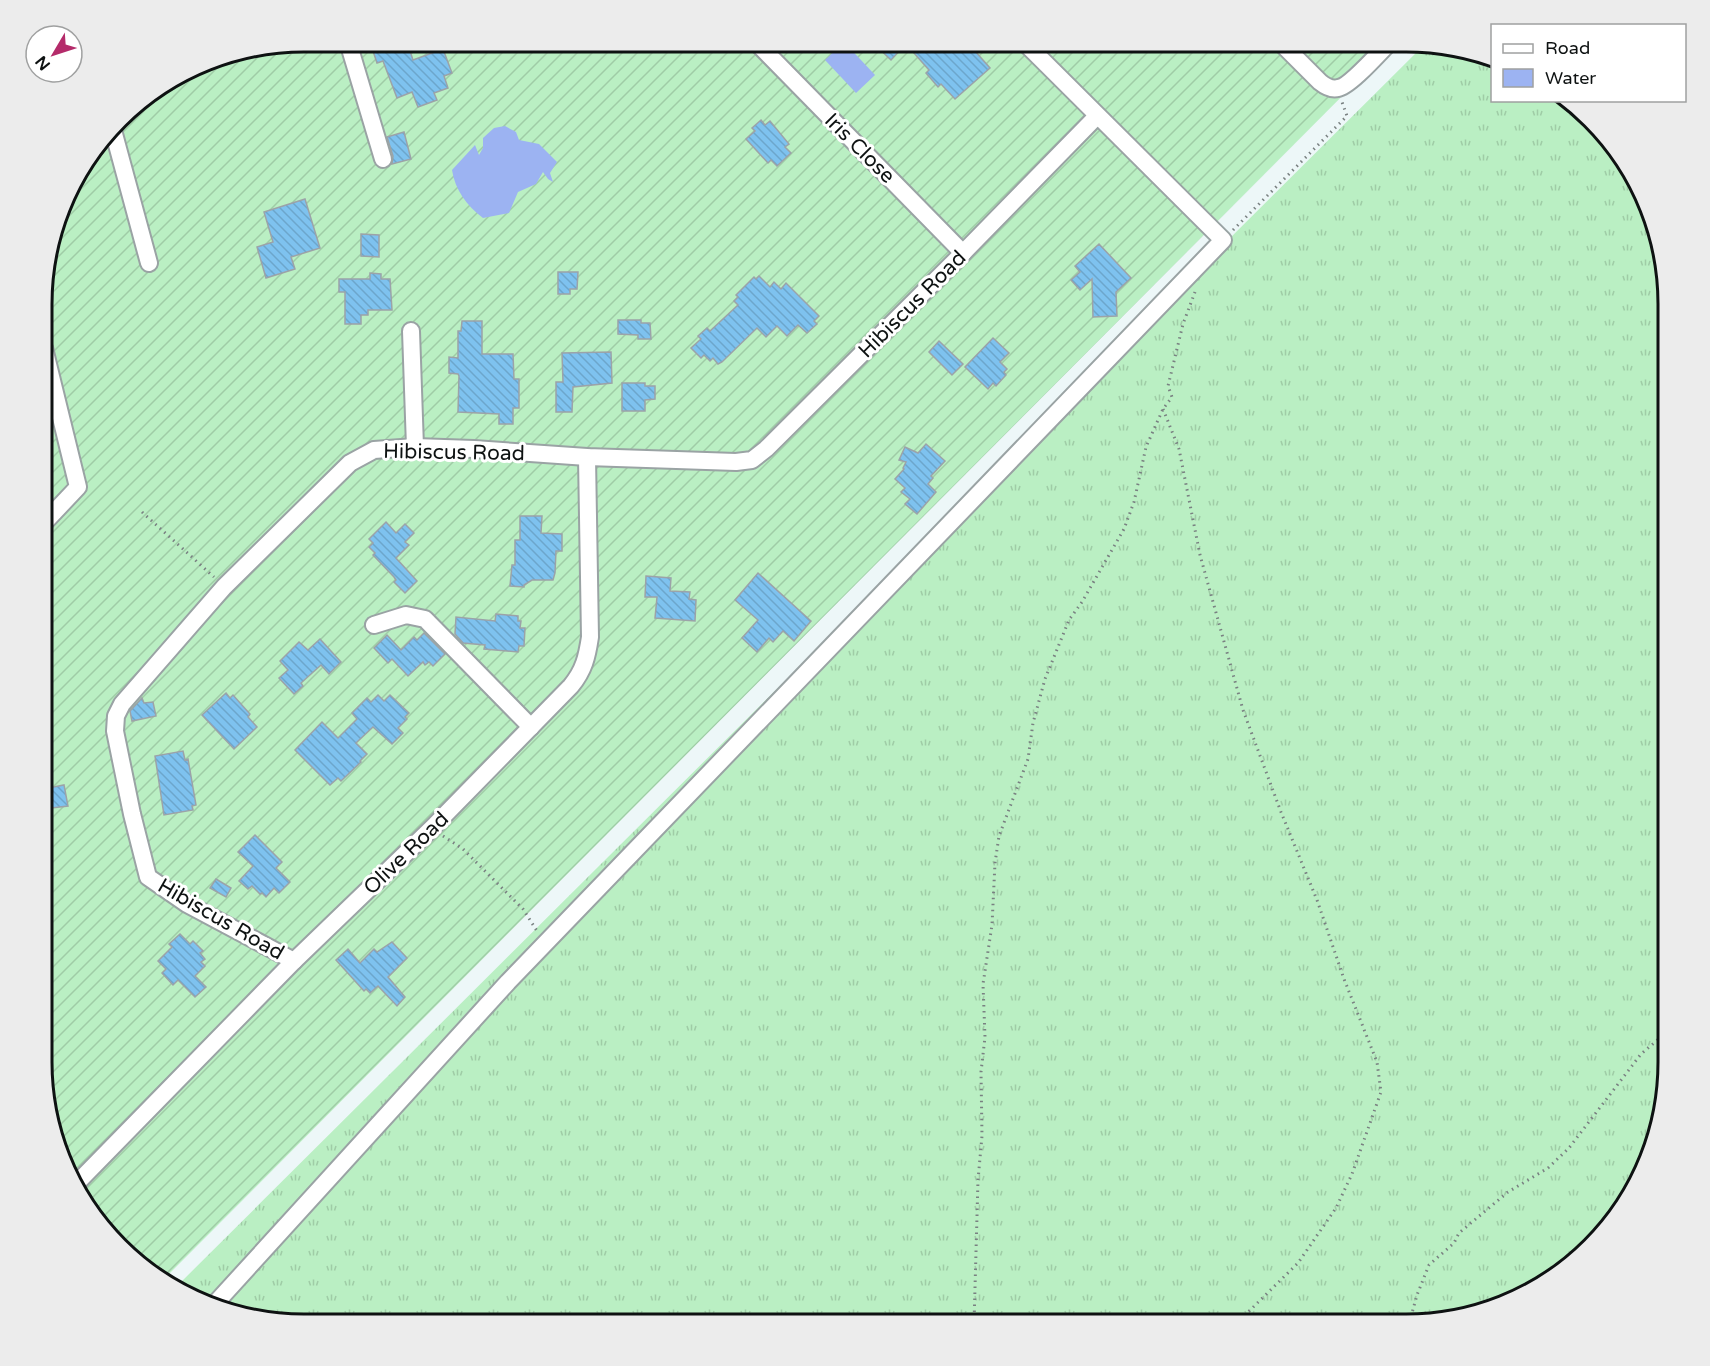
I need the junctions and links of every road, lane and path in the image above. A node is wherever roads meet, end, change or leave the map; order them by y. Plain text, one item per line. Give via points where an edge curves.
1 (351, 52) edge
2 (766, 52) edge
3 (1034, 52) edge
4 (1291, 52) edge
5 (1380, 52) edge
6 (1332, 88) junction
7 (1097, 116) junction
8 (115, 138) edge
9 (383, 159) dead end
10 (1223, 240) junction
11 (963, 254) junction
12 (149, 263) dead end
13 (1196, 290) dead end
14 (411, 331) dead end
15 (52, 381) edge
16 (1163, 409) junction
17 (415, 447) junction
18 (587, 457) junction
19 (141, 512) dead end
20 (52, 515) edge
21 (224, 587) junction
22 (374, 625) dead end
23 (531, 727) junction
24 (432, 828) junction
25 (541, 949) junction
26 (294, 961) junction
27 (1658, 1040) edge
28 (82, 1178) edge
29 (220, 1298) edge
30 (974, 1314) edge
31 (1246, 1314) edge
32 (1412, 1314) edge

1 - 9 street
2 - 11 street, Iris Close
3 - 7 street
4 - 6 street
5 - 6 street via 1347,84
6 - 10 path via 1347,116
7 - 10 street
7 - 11 street, Hibiscus Road
8 - 12 street
10 - 25 street
11 - 18 street, Hibiscus Road via 752,460
13 - 16 path via 1168,386 1172,397
14 - 17 street
15 - 20 street via 78,487
16 - 30 path via 1146,447 1124,529 1069,620 1045,679 1028,759 999,836 983,984 985,1037
16 - 31 path via 1179,449 1200,555 1243,710 1377,1062 1381,1092 1336,1208 1298,1263
17 - 18 street, Hibiscus Road
17 - 21 street, Hibiscus Road via 374,450 350,463
18 - 23 street, Olive Road via 587,658 577,679
19 - 21 path
21 - 26 street, Hibiscus Road via 122,705 115,731 148,877 187,904
22 - 23 street via 406,615 425,619
23 - 24 street, Olive Road
24 - 25 path via 463,849 523,909 537,928
24 - 26 street, Olive Road
25 - 29 street
26 - 28 street, Olive Road
27 - 32 path via 1641,1054 1569,1148 1548,1168 1508,1192 1429,1265

